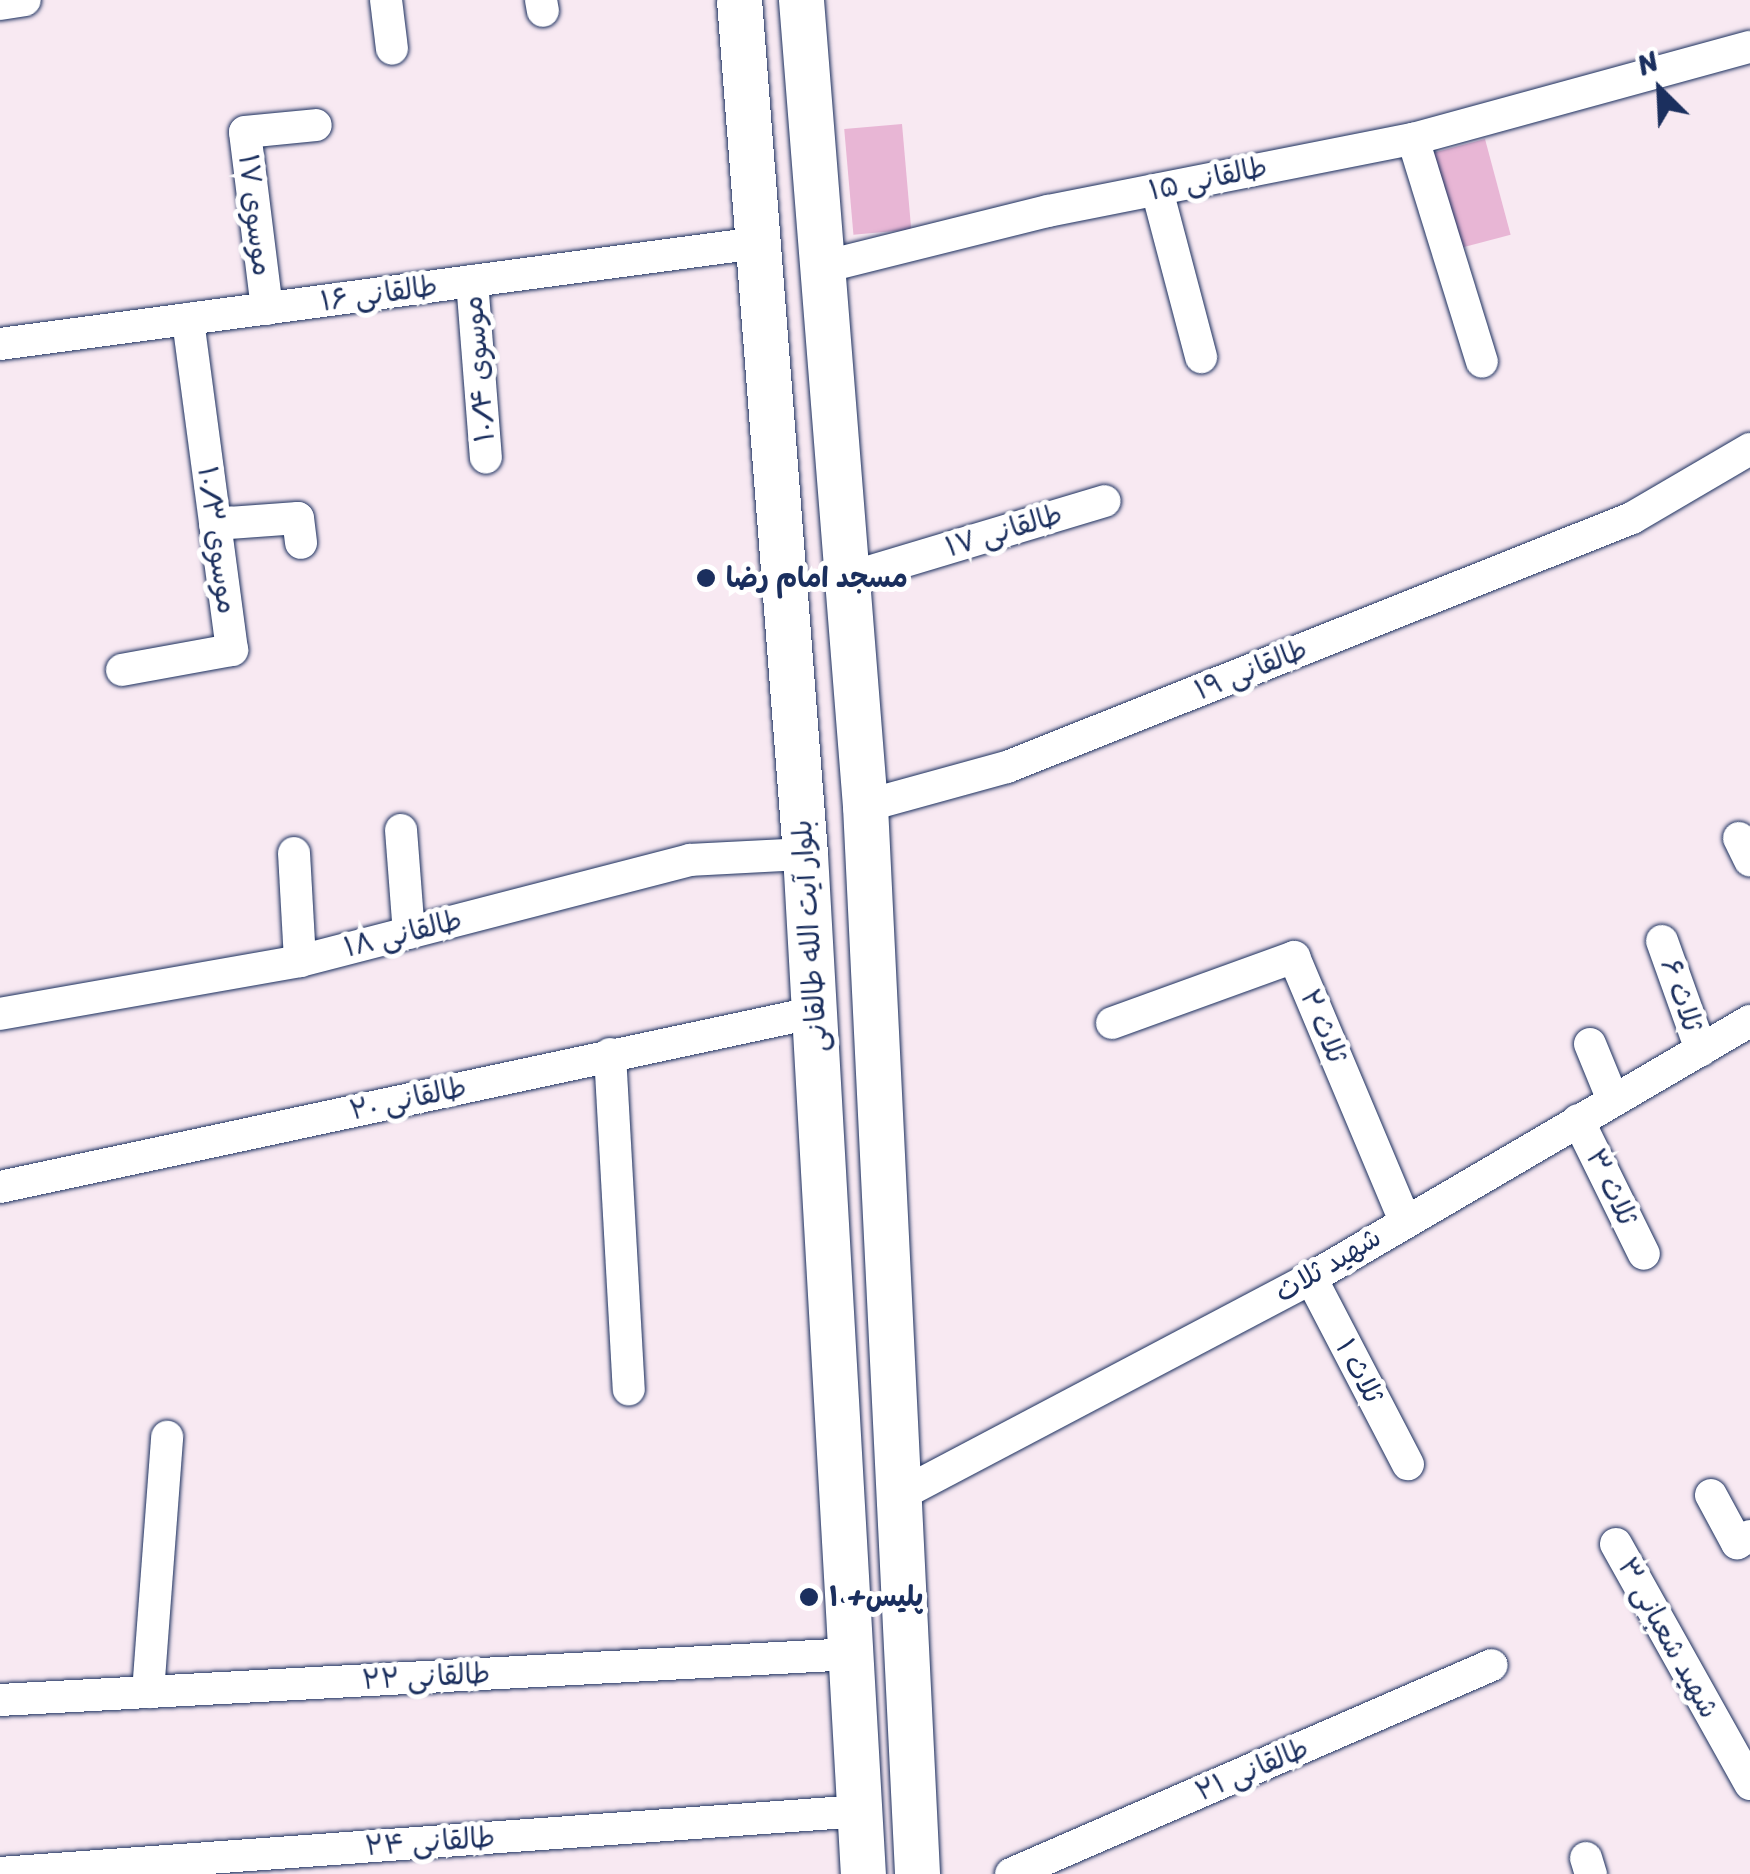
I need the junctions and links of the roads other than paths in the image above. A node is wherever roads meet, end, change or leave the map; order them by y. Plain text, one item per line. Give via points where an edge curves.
1 (25, 0) edge
2 (386, 0) edge
3 (739, 0) edge
4 (801, 0) edge
5 (0, 4) edge
6 (1750, 47) edge
7 (392, 49) dead end
8 (316, 125) dead end
9 (1413, 138) junction
10 (1157, 190) junction
11 (757, 243) junction
12 (823, 267) junction
13 (472, 281) junction
14 (267, 308) junction
15 (188, 319) junction
16 (0, 344) edge
17 (1201, 357) dead end
18 (1482, 362) dead end
19 (1750, 449) edge
20 (486, 457) dead end
21 (1105, 501) dead end
22 (215, 524) junction
23 (301, 544) dead end
24 (846, 580) junction
25 (122, 670) dead end
26 (864, 806) junction
27 (401, 830) dead end
28 (294, 853) dead end
29 (805, 854) junction
30 (409, 933) junction
31 (1662, 941) dead end
32 (300, 961) junction
33 (816, 1012) junction
34 (0, 1014) edge
35 (1750, 1021) edge
36 (1112, 1023) dead end
37 (1590, 1044) dead end
38 (1700, 1050) junction
39 (610, 1054) junction
40 (1613, 1100) junction
41 (1578, 1120) junction
42 (0, 1187) edge
43 (1404, 1219) junction
44 (1644, 1254) dead end
45 (1311, 1278) junction
46 (629, 1389) dead end
47 (167, 1437) dead end
48 (1408, 1464) dead end
49 (1711, 1495) dead end
50 (898, 1496) junction
51 (844, 1502) junction
52 (1750, 1536) edge
53 (1616, 1544) dead end
54 (851, 1654) junction
55 (1492, 1665) dead end
56 (148, 1692) junction
57 (0, 1700) edge
58 (1750, 1784) edge
59 (860, 1811) junction
60 (0, 1873) edge
61 (864, 1874) edge
62 (917, 1874) edge
63 (1011, 1874) edge

1 - 5 street
2 - 7 street
3 - 11 main road, بلوار آیت الله طالقانی
4 - 12 main road
6 - 9 street, طالقانی ۱۵
8 - 14 street, موسوی ۱۷ via 245,132
9 - 10 street, طالقانی ۱۵
9 - 18 street
10 - 12 street, طالقانی ۱۵
10 - 17 street
11 - 13 street, طالقانی ۱۶
11 - 29 main road, بلوار آیت الله طالقانی
12 - 24 main road
13 - 14 street, طالقانی ۱۶
13 - 20 street, موسوی ۱۰/۴
14 - 15 street, طالقانی ۱۶
15 - 16 street, طالقانی ۱۶
15 - 22 street, موسوی ۱۰/۳
19 - 26 street, طالقانی ۱۹ via 1632,518 1007,767
21 - 24 street, طالقانی ۱۷
22 - 23 street via 298,518
22 - 25 street, موسوی ۱۰/۳ via 232,650
24 - 26 main road
26 - 50 main road
27 - 30 street
28 - 32 street
29 - 30 street, طالقانی ۱۸ via 690,860
29 - 33 main road, بلوار آیت الله طالقانی
30 - 32 street, طالقانی ۱۸
31 - 38 street, ثلاث ۶
32 - 34 street, طالقانی ۱۸
33 - 39 street, طالقانی ۲۰
33 - 51 main road, بلوار آیت الله طالقانی
35 - 38 street, شهید ثلاث
36 - 43 street, ثلاث ۲ via 1294,957
37 - 40 street
38 - 40 street, شهید ثلاث
39 - 42 street, طالقانی ۲۰
39 - 46 street
40 - 41 street, شهید ثلاث
41 - 43 street, شهید ثلاث
41 - 44 street, ثلاث ۳
43 - 45 street, شهید ثلاث
45 - 48 street, ثلاث ۱
45 - 50 street, شهید ثلاث
47 - 56 street
49 - 52 street via 1737,1543
50 - 51 main road
50 - 62 main road
51 - 54 main road, بلوار آیت الله طالقانی
53 - 58 street, شهید شعبانی ۳
54 - 56 street, طالقانی ۲۲
54 - 59 main road, بلوار آیت الله طالقانی
55 - 63 street, طالقانی ۲۱
56 - 57 street, طالقانی ۲۲
59 - 60 street, طالقانی ۲۴
59 - 61 main road, بلوار آیت الله طالقانی

